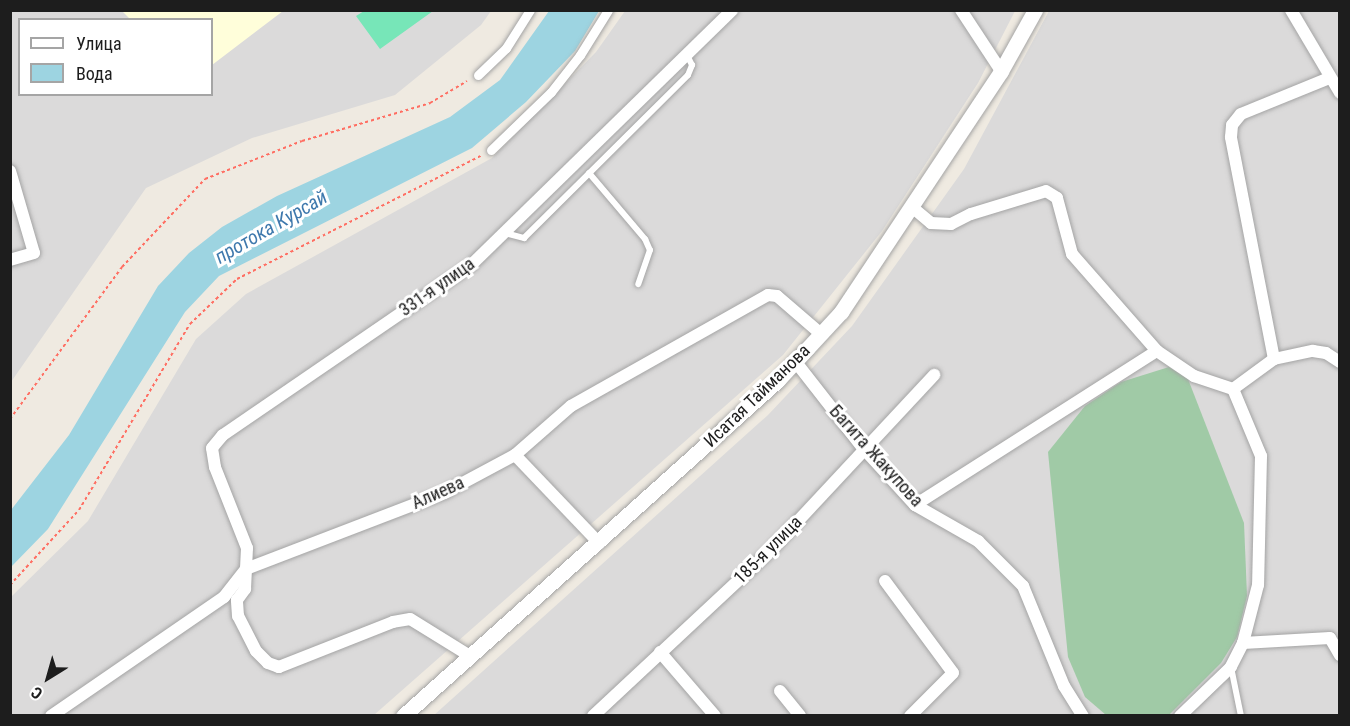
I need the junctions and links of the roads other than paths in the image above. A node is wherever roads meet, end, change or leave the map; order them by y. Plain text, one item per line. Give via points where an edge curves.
1 (530, 10) edge
2 (608, 10) edge
3 (732, 10) edge
4 (961, 10) edge
5 (1035, 10) edge
6 (1292, 10) edge
7 (687, 55) junction
8 (1002, 71) junction
9 (478, 75) road end
10 (1329, 78) junction
11 (1340, 93) edge
12 (599, 141) junction
13 (491, 150) road end
14 (610, 153) junction
15 (10, 171) edge
16 (589, 173) junction
17 (912, 207) junction
18 (505, 233) junction
19 (10, 260) edge
20 (638, 284) dead end
21 (821, 334) junction
22 (1157, 351) junction
23 (1274, 359) junction
24 (795, 362) junction
25 (1340, 362) edge
26 (934, 375) dead end
27 (1233, 389) junction
28 (863, 448) junction
29 (515, 454) junction
30 (915, 505) junction
31 (599, 543) junction
32 (246, 569) junction
33 (885, 581) dead end
34 (1243, 643) junction
35 (660, 652) junction
36 (1340, 655) edge
37 (470, 657) junction
38 (1231, 667) junction
39 (780, 691) dead end
40 (51, 716) edge
41 (403, 716) edge
42 (593, 716) edge
43 (715, 716) edge
44 (800, 716) edge
45 (910, 716) edge
46 (1083, 716) edge
47 (1180, 716) edge
48 (1241, 716) edge

1 - 9 street via 506,48
2 - 13 street via 551,92
3 - 7 street, 331-я улица
4 - 8 street
5 - 8 street, Исатая Тайманова
6 - 10 street
7 - 12 street, 331-я улица
7 - 14 lane via 692,65 688,75
8 - 17 street, Исатая Тайманова
10 - 11 street
10 - 23 street via 1241,114 1232,125 1231,137
12 - 14 lane
12 - 18 street, 331-я улица
14 - 16 lane
15 - 19 street via 34,253
16 - 18 lane via 524,238
16 - 20 lane via 645,238 650,250
17 - 21 street, Исатая Тайманова via 841,312
17 - 22 street via 932,223 951,224 1046,191 1057,198 1072,254
18 - 32 street, 331-я улица via 471,265 224,435 212,448 215,467 247,548
21 - 24 street, Исатая Тайманова
21 - 29 street, Алиева via 777,296 768,295 571,406
22 - 27 street via 1194,376
22 - 30 street
23 - 25 street via 1313,351 1326,353
23 - 27 street
24 - 28 street, Багита Жакупова
24 - 31 street, Исатая Тайманова
26 - 28 street, 185-я улица
27 - 34 street via 1261,456 1258,585
28 - 30 street, Багита Жакупова
28 - 35 street, 185-я улица via 770,551
29 - 31 street
29 - 32 street, Алиева via 444,493
30 - 46 street, Багита Жакупова via 978,541 1023,586 1064,686
31 - 37 street, Исатая Тайманова
32 - 37 street via 245,589 237,600 238,616 256,651 268,663 279,667 393,622 410,620
32 - 40 street via 224,597
33 - 45 street via 953,673
34 - 36 street via 1330,638
34 - 38 street
35 - 42 street, 185-я улица
35 - 43 street
37 - 41 street, Исатая Тайманова
38 - 47 street
38 - 48 lane
39 - 44 street

